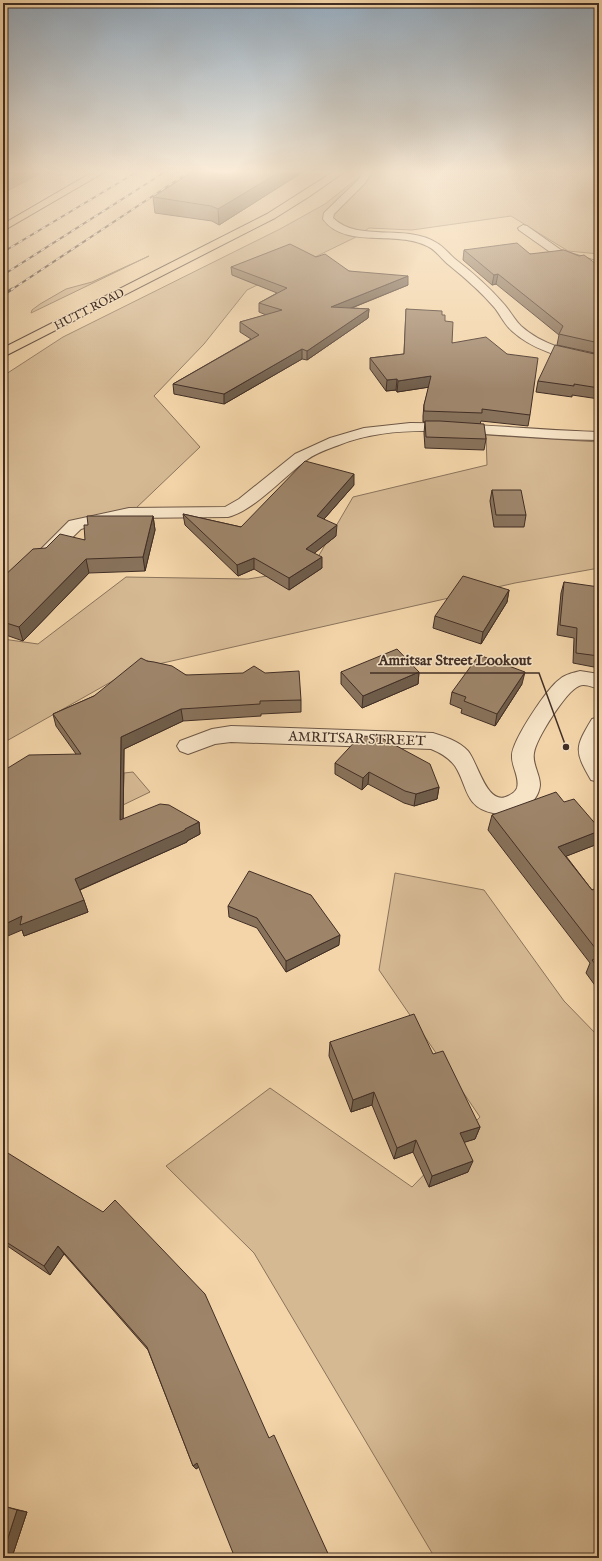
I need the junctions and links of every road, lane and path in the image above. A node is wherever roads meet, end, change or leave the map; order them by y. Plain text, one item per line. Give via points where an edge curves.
1 (218, 243) edge
2 (430, 243) edge
3 (545, 243) edge
4 (599, 266) edge
5 (3, 353) edge
6 (599, 360) edge
7 (599, 436) edge
8 (42, 557) edge
9 (599, 682) edge
10 (599, 724) edge
11 (188, 746) dead end
12 (599, 774) edge

1 - 5 main road, HUTT ROAD
2 - 6 street via 478,282 516,328 537,344
3 - 4 street via 558,252
7 - 8 street via 456,427 410,427 369,431 335,441 300,457 245,502 228,512 129,513 95,520 75,525
9 - 11 street, AMRITSAR STREET via 589,678 575,679 563,687 531,732 523,752 528,781 526,794 515,804 504,806 486,802 475,789 467,768 458,755 432,741 231,734 212,737
10 - 12 street via 590,740 588,751

